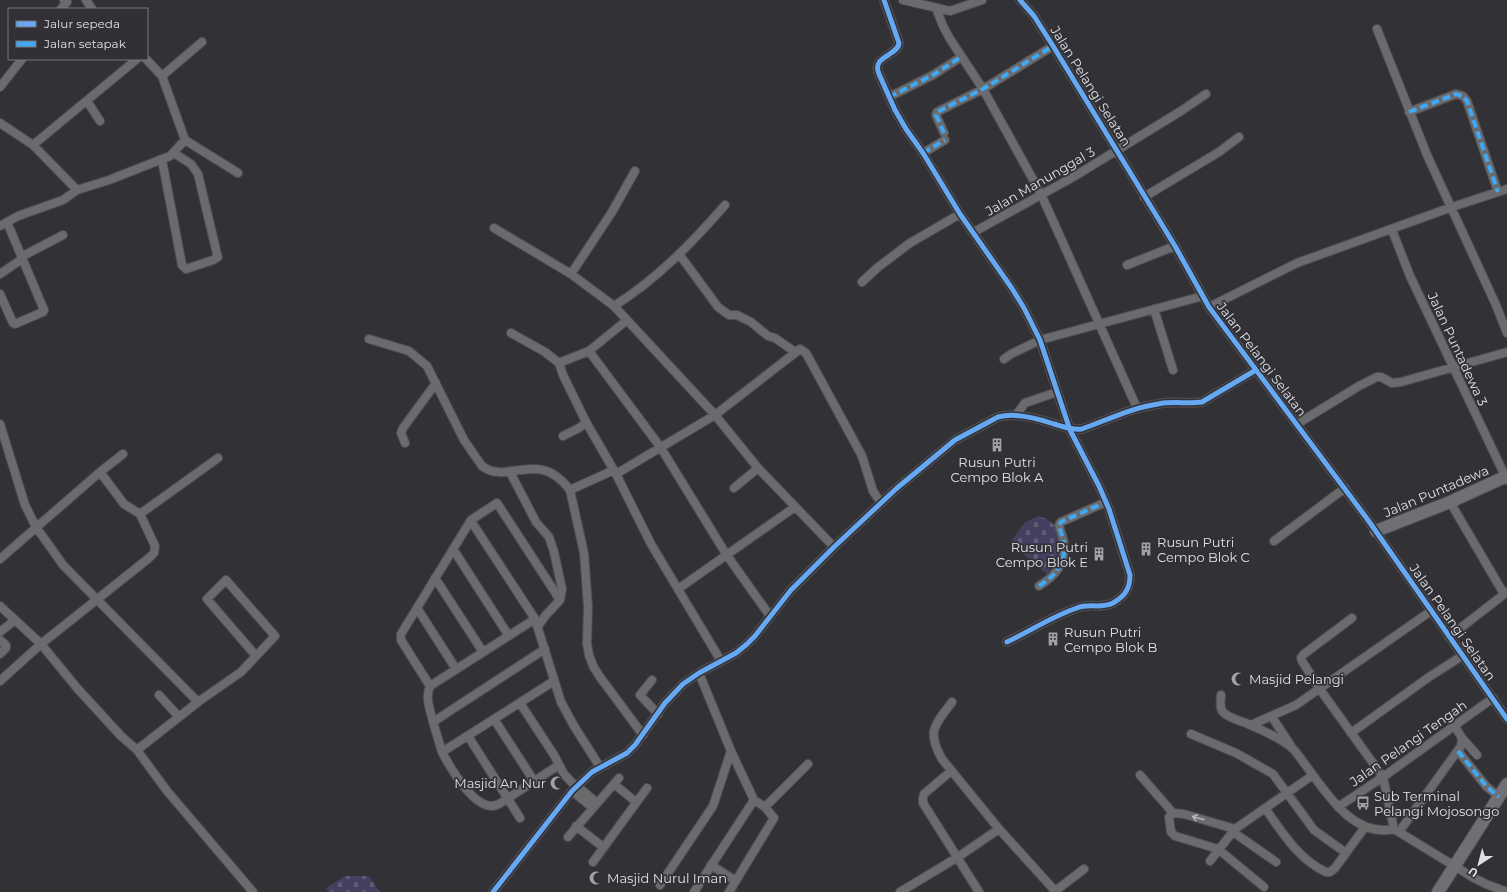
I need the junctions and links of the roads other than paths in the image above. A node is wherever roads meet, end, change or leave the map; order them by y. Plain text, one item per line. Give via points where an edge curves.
1 (884, 0) edge
2 (903, 0) edge
3 (982, 0) edge
4 (1020, 0) edge
5 (936, 8) junction
6 (1376, 29) dead end
7 (202, 42) dead end
8 (1054, 46) junction
9 (961, 57) junction
10 (21, 60) edge
11 (136, 60) edge
12 (147, 60) edge
13 (162, 76) junction
14 (0, 87) edge
15 (983, 89) junction
16 (1206, 94) dead end
17 (889, 97) junction
18 (86, 101) junction
19 (1409, 112) junction
20 (100, 121) dead end
21 (0, 122) edge
22 (1239, 137) dead end
23 (186, 140) junction
24 (33, 145) junction
25 (1118, 151) junction
26 (174, 153) junction
27 (923, 153) junction
28 (162, 160) junction
29 (635, 171) dead end
30 (238, 173) dead end
31 (1507, 189) edge
32 (77, 190) junction
33 (1498, 192) junction
34 (1041, 194) junction
35 (1144, 197) junction
36 (725, 204) dead end
37 (1452, 207) junction
38 (960, 214) junction
39 (3, 224) edge
40 (494, 228) dead end
41 (1392, 230) junction
42 (974, 232) junction
43 (63, 235) dead end
44 (1174, 246) junction
45 (679, 254) junction
46 (22, 258) junction
47 (1127, 265) dead end
48 (0, 274) edge
49 (572, 274) junction
50 (862, 282) dead end
51 (0, 294) edge
52 (1203, 296) junction
53 (614, 306) junction
54 (1209, 307) junction
55 (1154, 309) junction
56 (627, 320) junction
57 (1099, 323) junction
58 (1507, 332) edge
59 (511, 333) dead end
60 (369, 339) dead end
61 (1040, 340) junction
62 (589, 351) junction
63 (795, 352) junction
64 (1507, 352) edge
65 (1004, 358) dead end
66 (559, 363) junction
67 (1452, 367) junction
68 (1172, 370) dead end
69 (1256, 370) junction
70 (436, 383) junction
71 (1057, 392) junction
72 (1137, 408) junction
73 (1016, 415) junction
74 (715, 416) junction
75 (586, 422) junction
76 (0, 424) edge
77 (1297, 424) junction
78 (1070, 430) junction
79 (562, 436) dead end
80 (405, 443) dead end
81 (3, 446) edge
82 (661, 448) junction
83 (123, 454) dead end
84 (218, 458) dead end
85 (758, 468) junction
86 (100, 472) junction
87 (510, 472) junction
88 (615, 472) junction
89 (1506, 478) edge
90 (734, 488) dead end
91 (1345, 488) junction
92 (570, 490) junction
93 (881, 502) junction
94 (1106, 502) junction
95 (1450, 502) junction
96 (795, 507) junction
97 (140, 514) junction
98 (471, 521) junction
99 (36, 527) junction
100 (1376, 531) junction
101 (1274, 542) dead end
102 (834, 546) junction
103 (453, 549) junction
104 (726, 554) junction
105 (0, 559) edge
106 (435, 578) junction
107 (1039, 586) dead end
108 (678, 588) junction
109 (1506, 593) edge
110 (97, 599) junction
111 (560, 600) junction
112 (0, 606) edge
113 (417, 608) junction
114 (1431, 611) junction
115 (770, 616) junction
116 (1352, 618) dead end
117 (15, 620) junction
118 (536, 622) junction
119 (0, 632) edge
120 (509, 636) junction
121 (1449, 637) junction
122 (0, 640) edge
123 (1008, 642) dead end
124 (41, 644) junction
125 (545, 649) junction
126 (483, 652) junction
127 (0, 654) edge
128 (256, 656) junction
129 (1462, 656) junction
130 (720, 661) junction
131 (456, 669) junction
132 (699, 673) junction
133 (652, 680) dead end
134 (554, 681) junction
135 (0, 682) edge
136 (430, 686) junction
137 (1319, 688) junction
138 (158, 695) dead end
139 (1221, 695) dead end
140 (1493, 698) junction
141 (198, 702) junction
142 (952, 702) dead end
143 (520, 703) junction
144 (658, 714) junction
145 (179, 717) junction
146 (1272, 717) junction
147 (494, 719) junction
148 (1507, 719) edge
149 (433, 722) junction
150 (1251, 725) junction
151 (1454, 725) junction
152 (1351, 733) junction
153 (1191, 734) dead end
154 (644, 735) junction
155 (468, 736) junction
156 (1462, 738) junction
157 (1291, 747) junction
158 (137, 750) junction
159 (731, 751) junction
160 (1458, 751) junction
161 (442, 752) junction
162 (1477, 755) dead end
163 (808, 764) dead end
164 (559, 765) junction
165 (600, 767) junction
166 (951, 771) junction
167 (1140, 775) dead end
168 (1313, 775) junction
169 (1383, 777) junction
170 (534, 781) junction
171 (1507, 784) edge
172 (575, 788) junction
173 (646, 788) dead end
174 (1286, 792) junction
175 (1499, 797) junction
176 (508, 798) junction
177 (754, 800) junction
178 (636, 802) junction
179 (595, 805) junction
180 (765, 807) junction
181 (1338, 807) junction
182 (1265, 808) junction
183 (1173, 813) junction
184 (520, 818) dead end
185 (576, 826) junction
186 (1365, 827) junction
187 (999, 829) junction
188 (1234, 830) junction
189 (1396, 831) junction
190 (568, 837) dead end
191 (603, 847) junction
192 (1218, 849) junction
193 (1346, 853) junction
194 (958, 857) junction
195 (1210, 860) dead end
196 (593, 862) dead end
197 (1276, 862) dead end
198 (711, 865) junction
199 (1455, 867) junction
200 (1084, 869) dead end
201 (736, 881) junction
202 (660, 885) dead end
203 (1264, 887) dead end
204 (253, 892) edge
205 (493, 892) edge
206 (694, 892) edge
207 (729, 892) edge
208 (900, 892) edge
209 (979, 892) edge
210 (1055, 892) edge
211 (1438, 892) edge
212 (1507, 892) edge

1 - 17 street via 899,43 896,49 879,62 877,70
2 - 5 street
3 - 5 street via 950,10
4 - 8 street, Jalan Pelangi Selatan
5 - 9 street
6 - 19 street
7 - 13 street
8 - 15 street
8 - 25 street, Jalan Pelangi Selatan
9 - 15 street
9 - 17 street via 933,75
10 - 14 street
11 - 18 street
12 - 13 street
13 - 23 street
15 - 27 street via 937,112 944,136
15 - 34 street
16 - 25 street, Jalan Manunggal 3
17 - 27 street via 906,129
18 - 20 street
18 - 24 street
19 - 33 street via 1456,94 1463,96 1467,101
19 - 37 street
21 - 24 street
22 - 35 street via 1219,152
23 - 26 street
23 - 30 street
24 - 32 street
25 - 34 street, Jalan Manunggal 3
25 - 35 street, Jalan Pelangi Selatan
26 - 28 street
26 - 28 street via 191,164 198,174 218,257 213,260 186,269 182,265
27 - 38 street
28 - 32 street
29 - 49 street
31 - 33 street
32 - 39 street via 63,200
33 - 37 street
34 - 42 street, Jalan Manunggal 3
34 - 57 street
35 - 44 street, Jalan Pelangi Selatan
36 - 45 street
37 - 41 street
37 - 58 street
38 - 42 street
38 - 50 street via 910,243
39 - 46 street
40 - 49 street
41 - 54 street via 1297,263
41 - 67 street, Jalan Puntadewa 3
42 - 61 street via 1020,303
43 - 46 street
44 - 47 street
44 - 52 street, Jalan Pelangi Selatan
45 - 53 street via 633,294
45 - 63 street via 718,307 729,315 737,315 751,322
46 - 48 street
46 - 51 street via 43,312 15,324
49 - 53 street
52 - 54 street, Jalan Pelangi Selatan
52 - 55 street
53 - 56 street
54 - 69 street, Jalan Pelangi Selatan
55 - 57 street
55 - 68 street
56 - 62 street
56 - 74 street
57 - 61 street
57 - 72 street
59 - 66 street
60 - 70 street via 409,351 427,366
61 - 65 street
61 - 71 street
62 - 66 street
62 - 82 street
63 - 74 street
63 - 93 street via 800,349 806,353 862,456 873,491
64 - 67 street
66 - 75 street
67 - 77 street via 1396,383 1381,376 1377,377
67 - 89 street, Jalan Puntadewa 3
69 - 72 street via 1202,402 1160,403
69 - 77 street, Jalan Pelangi Selatan
70 - 80 street via 403,428 401,432
70 - 87 street via 464,440 482,466 490,470
71 - 73 street via 1025,403
71 - 78 street
72 - 78 street via 1082,429
73 - 78 street via 1039,419
73 - 93 street via 998,417 966,433
74 - 82 street
74 - 85 street
75 - 79 street
75 - 88 street
76 - 81 street
77 - 91 street, Jalan Pelangi Selatan
78 - 94 street
81 - 99 street
82 - 88 street
82 - 104 street
83 - 86 street
84 - 97 street
85 - 90 street
85 - 96 street
86 - 97 street via 124,504
86 - 99 street
87 - 92 street via 533,468 543,470 556,475
87 - 111 street via 539,526 549,537 562,589
88 - 92 street
88 - 108 street via 651,544
89 - 95 street, Jalan Puntadewa
91 - 100 street, Jalan Pelangi Selatan
91 - 101 street
92 - 154 street via 584,553 589,655 600,677
93 - 102 street
94 - 107 street via 1061,522 1059,525 1064,555 1059,568 1051,578
94 - 123 street via 1130,575 1130,585 1124,595 1113,603 1101,607 1072,609
95 - 100 street, Jalan Puntadewa
95 - 109 street
96 - 102 street
96 - 104 street
97 - 110 street via 155,546 154,553
98 - 103 street
98 - 111 street via 497,503
98 - 118 street
99 - 105 street
99 - 110 street via 63,565
100 - 114 street, Jalan Pelangi Selatan
102 - 115 street via 791,590
103 - 106 street
103 - 120 street
104 - 108 street
104 - 115 street
106 - 113 street
106 - 126 street
108 - 130 street
109 - 121 street
110 - 124 street
110 - 141 street
111 - 118 street
112 - 117 street
113 - 131 street
113 - 136 street via 400,637
114 - 121 street, Jalan Pelangi Selatan
114 - 137 street
115 - 130 street via 747,644
116 - 137 street via 1301,658
117 - 119 street
117 - 124 street
118 - 120 street
118 - 125 street
120 - 126 street
121 - 129 street, Jalan Pelangi Selatan
122 - 127 street via 6,648
124 - 135 street
124 - 158 street via 76,688
125 - 134 street
125 - 149 street
126 - 131 street
128 - 128 street via 275,636 228,581 224,581 207,596 208,601
128 - 141 street via 241,672
129 - 140 street, Jalan Pelangi Selatan
129 - 152 street
130 - 132 street
131 - 136 street
132 - 144 street via 674,692
132 - 159 street
133 - 144 street via 640,695
134 - 143 street
134 - 165 street via 571,721
136 - 149 street via 427,695
137 - 146 street via 1296,705
137 - 152 street
138 - 145 street
139 - 150 street via 1221,708 1225,714
140 - 148 street, Jalan Pelangi Selatan
140 - 151 street, Jalan Pelangi Tengah
141 - 145 street
142 - 166 street via 937,722 933,735 936,748
143 - 147 street
143 - 164 street
144 - 154 street
145 - 158 street
146 - 150 street
146 - 157 street
147 - 155 street
147 - 170 street
149 - 161 street
150 - 157 street
151 - 156 street
151 - 169 street, Jalan Pelangi Tengah
152 - 169 street
153 - 174 street via 1264,768 1273,774
154 - 165 street via 626,752
155 - 161 street
155 - 176 street
156 - 160 street
156 - 162 street
157 - 168 street
158 - 204 street via 167,791
159 - 177 street
159 - 202 street via 713,806
160 - 175 street via 1486,786
160 - 189 street
161 - 176 street via 470,794 486,805 493,806
163 - 180 street
164 - 170 street
164 - 172 street
165 - 172 street
166 - 187 street
166 - 194 street via 922,798
167 - 183 street
168 - 174 street
168 - 181 street
169 - 181 street, Jalan Pelangi Tengah
169 - 189 street
170 - 176 street
171 - 175 street
172 - 179 street
172 - 205 street
173 - 178 street
174 - 182 street
174 - 193 street via 1314,830
175 - 199 street
176 - 184 street
177 - 180 street
177 - 198 street
178 - 179 street via 617,781
178 - 191 street
179 - 185 street
180 - 201 street via 774,816 773,821
181 - 186 street
182 - 188 street
182 - 193 street via 1298,851 1324,871 1332,871
188 -> 183 street
183 - 192 street via 1168,820 1171,832 1175,836
185 - 190 street
185 - 191 street
186 - 189 street
186 - 193 street
187 - 194 street
187 - 210 street
188 - 192 street
188 - 197 street
189 - 199 street
191 - 196 street
192 - 195 street
192 - 203 street
194 - 208 street
194 - 209 street
198 - 201 street
198 - 206 street
199 - 211 street
199 - 212 street
200 - 210 street
201 - 207 street

